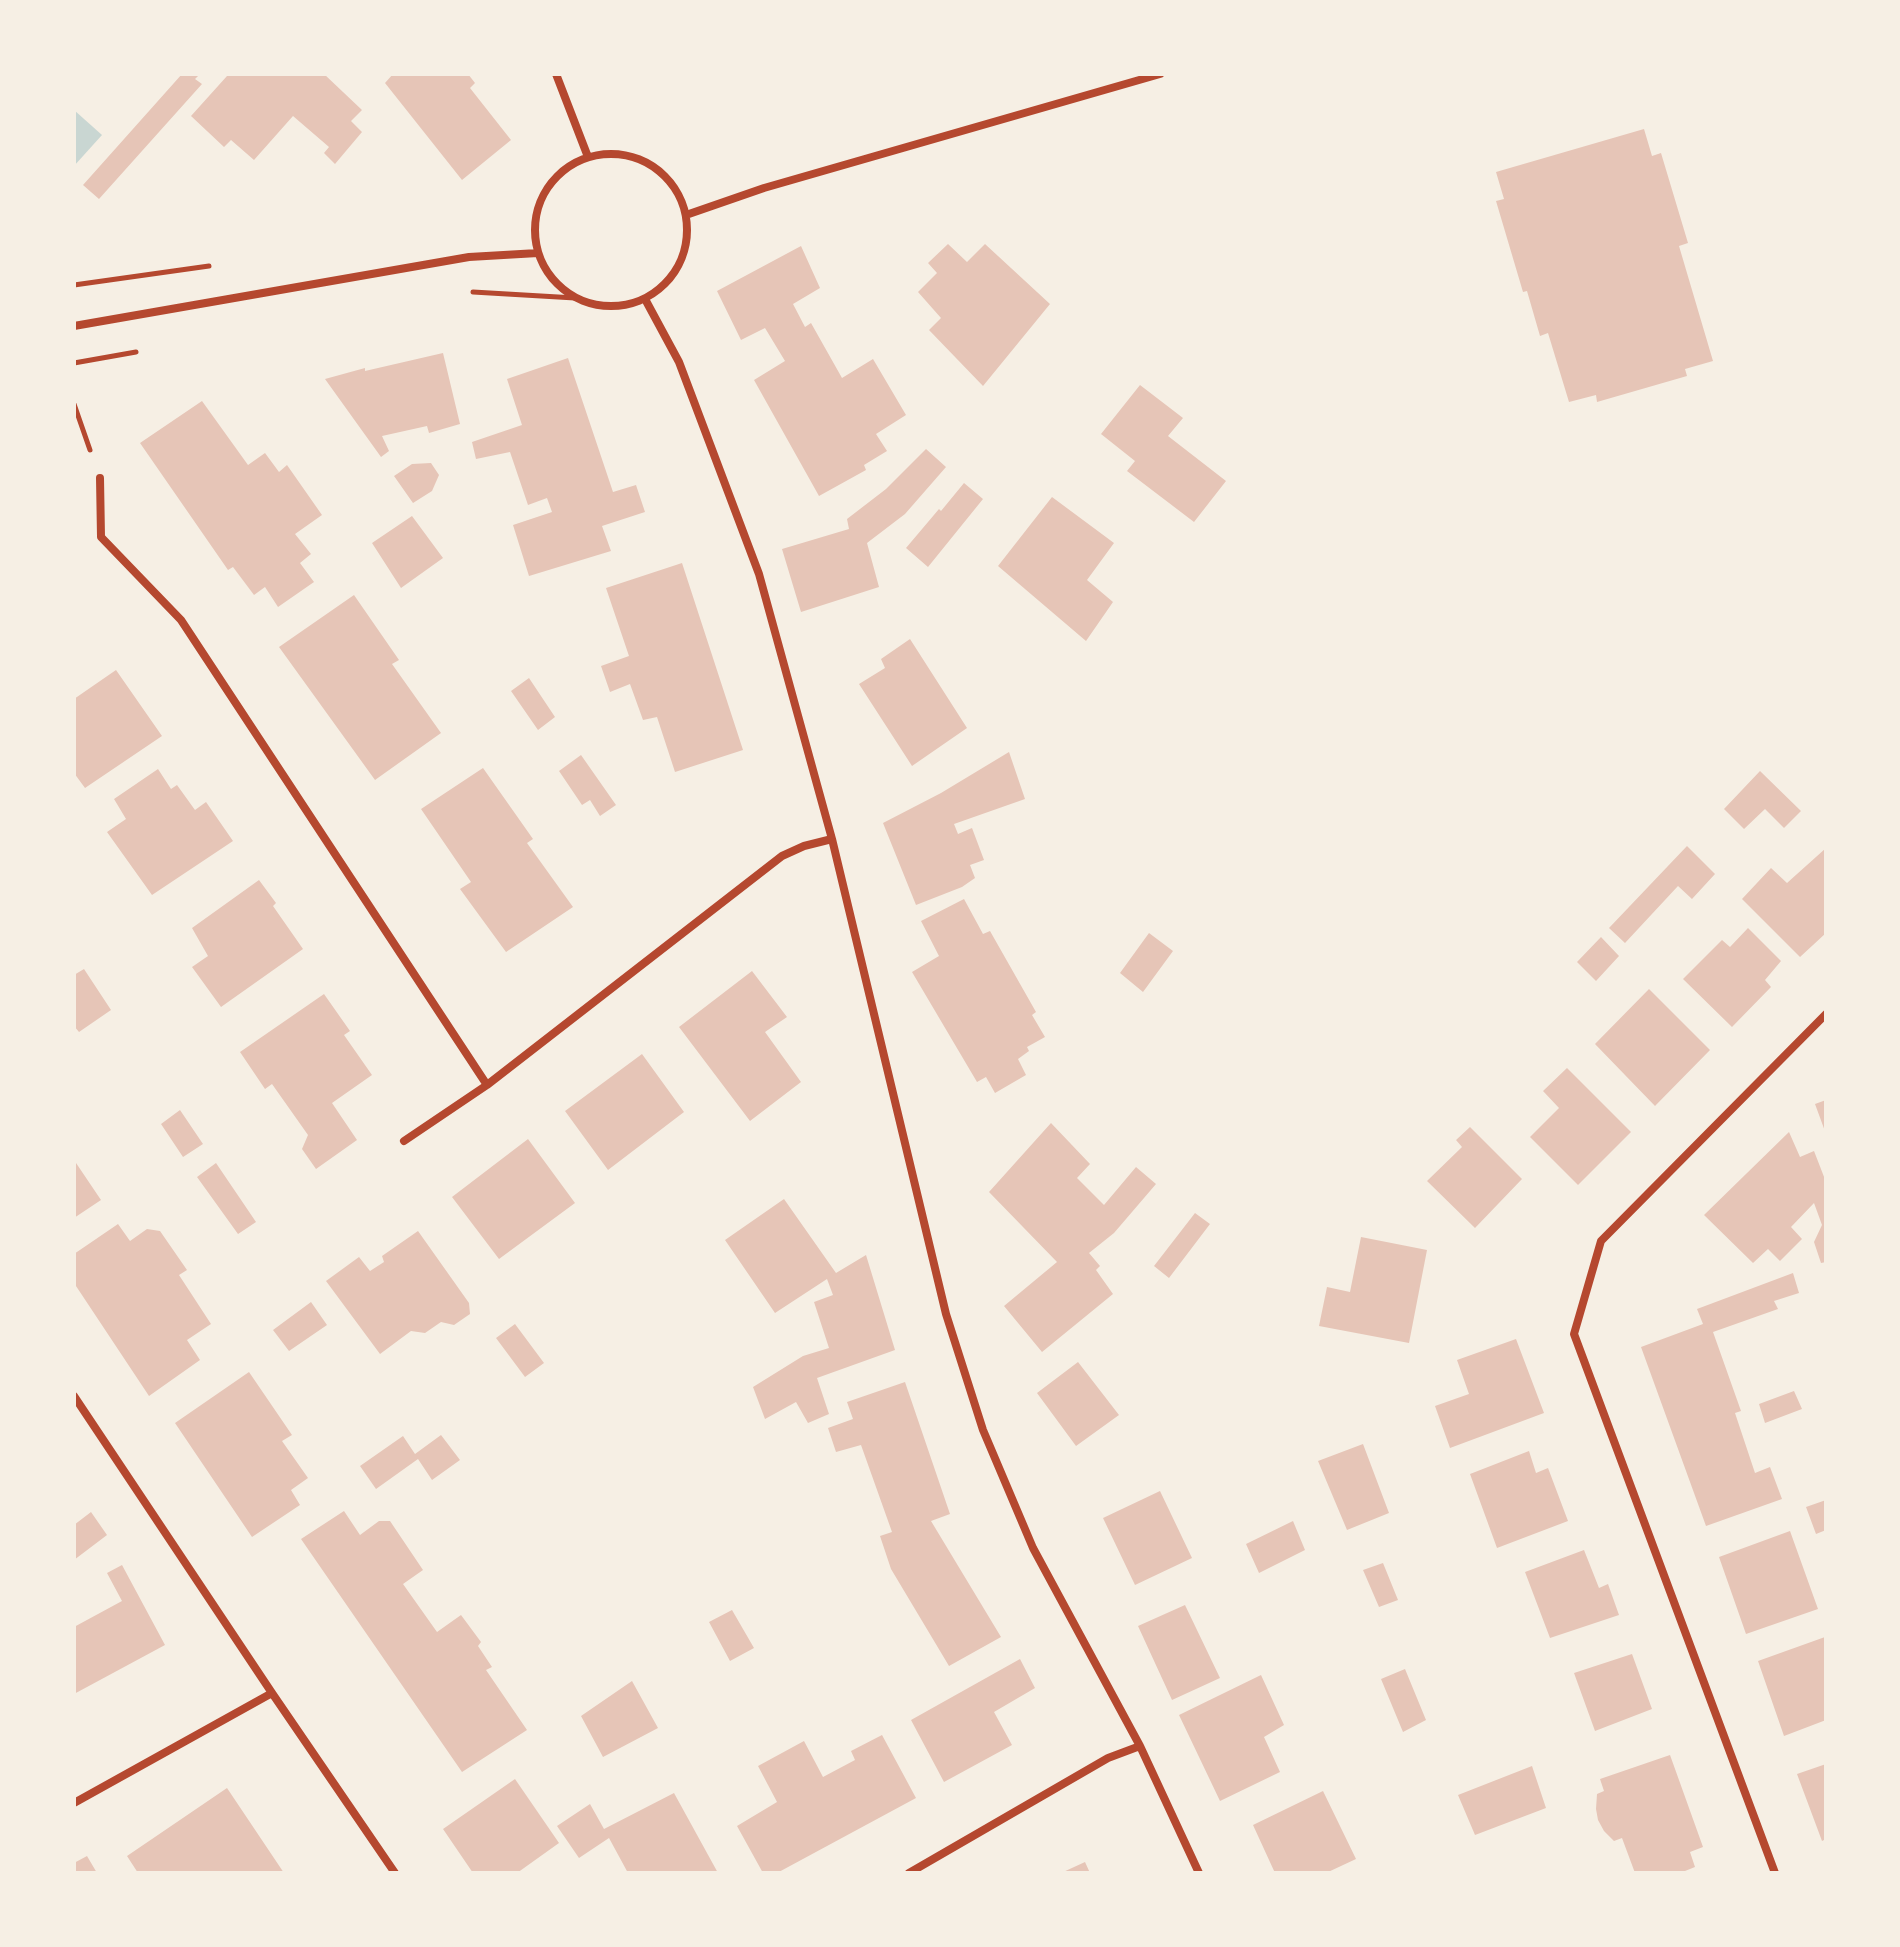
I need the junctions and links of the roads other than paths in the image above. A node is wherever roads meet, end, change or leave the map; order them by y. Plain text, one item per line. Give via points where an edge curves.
1 (556, 74) edge
2 (1160, 74) edge
3 (588, 157) junction
4 (686, 215) junction
5 (538, 253) junction
6 (645, 299) junction
7 (74, 326) edge
8 (100, 478) road end
9 (832, 839) junction
10 (1826, 1014) edge
11 (487, 1085) junction
12 (404, 1141) dead end
13 (74, 1396) edge
14 (272, 1693) junction
15 (1140, 1746) junction
16 (74, 1803) edge
17 (395, 1873) edge
18 (909, 1873) edge
19 (1199, 1873) edge
20 (1775, 1873) edge

1 - 3 street
2 - 4 street
3 - 4 street via 614,153 639,159 677,191
3 - 5 street via 552,181 541,199 535,220
4 - 6 street via 688,240 680,264 665,285
5 - 6 street via 546,271 575,298 597,306
5 - 7 street via 469,257
6 - 9 street via 679,362 759,574
8 - 11 street via 101,537 181,620
9 - 11 street via 782,856
9 - 15 street via 946,1314 983,1430 1033,1548
10 - 20 street via 1601,1241 1574,1334
11 - 12 street
13 - 14 street
14 - 16 street
14 - 17 street
15 - 18 street via 1108,1758
15 - 19 street

